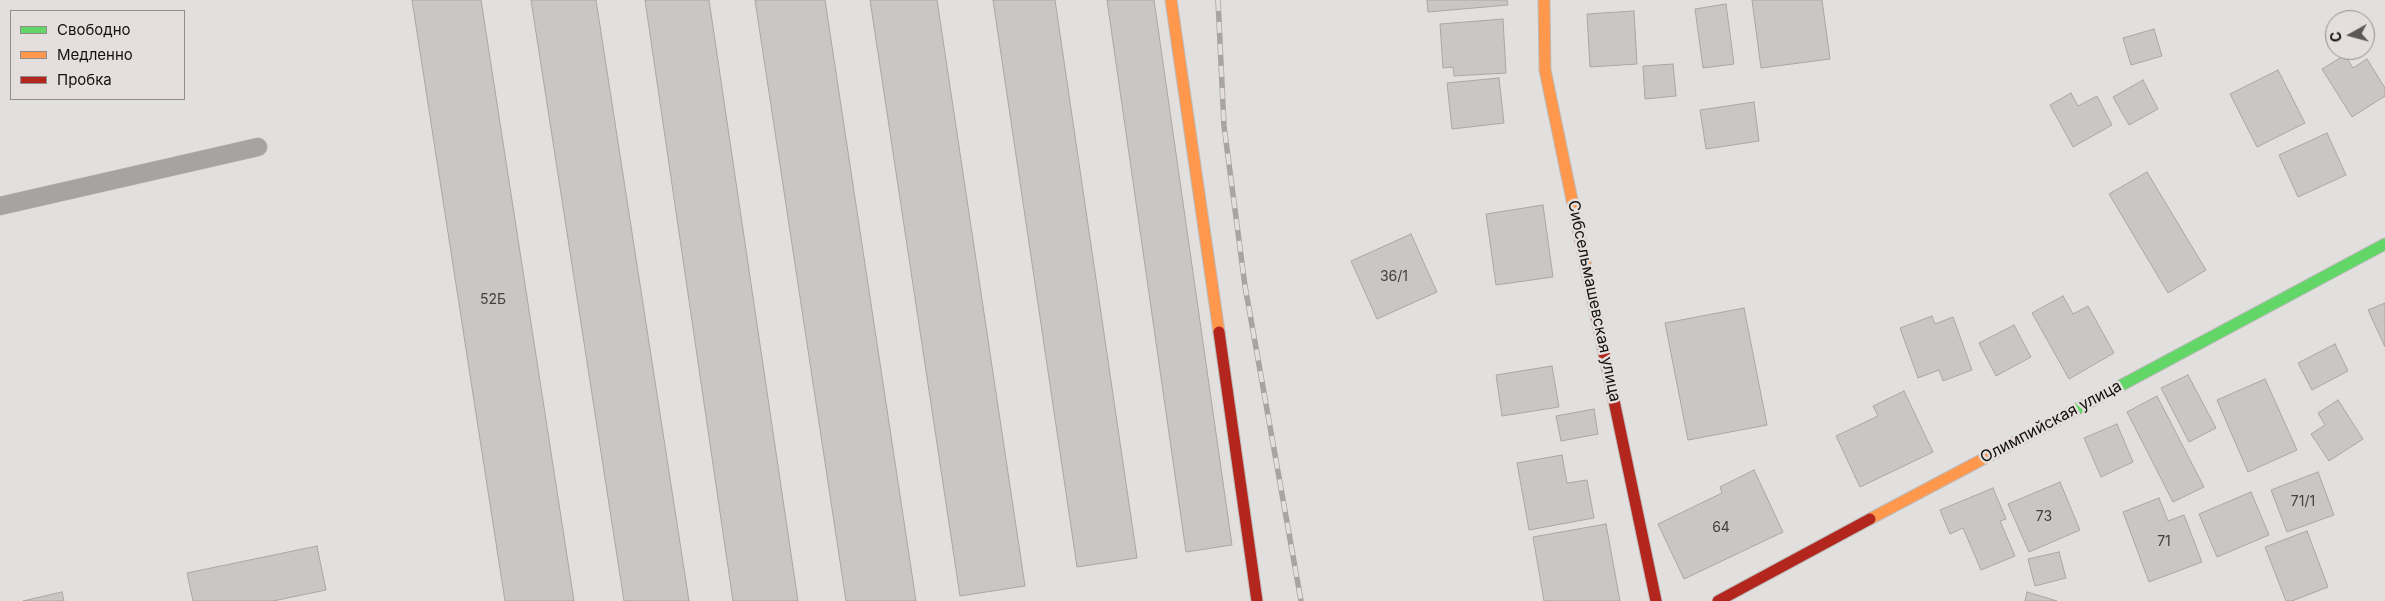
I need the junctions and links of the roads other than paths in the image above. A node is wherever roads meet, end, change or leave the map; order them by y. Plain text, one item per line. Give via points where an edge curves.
1 (1170, 0) edge
2 (1544, 0) edge
3 (258, 147) dead end
4 (0, 206) edge
5 (2385, 244) edge
6 (1256, 601) edge
7 (1656, 601) edge
8 (1718, 601) edge

1 - 6 street
2 - 7 street, Сибсельмашевская улица via 1545,70
3 - 4 lane
5 - 8 street, Олимпийская улица

